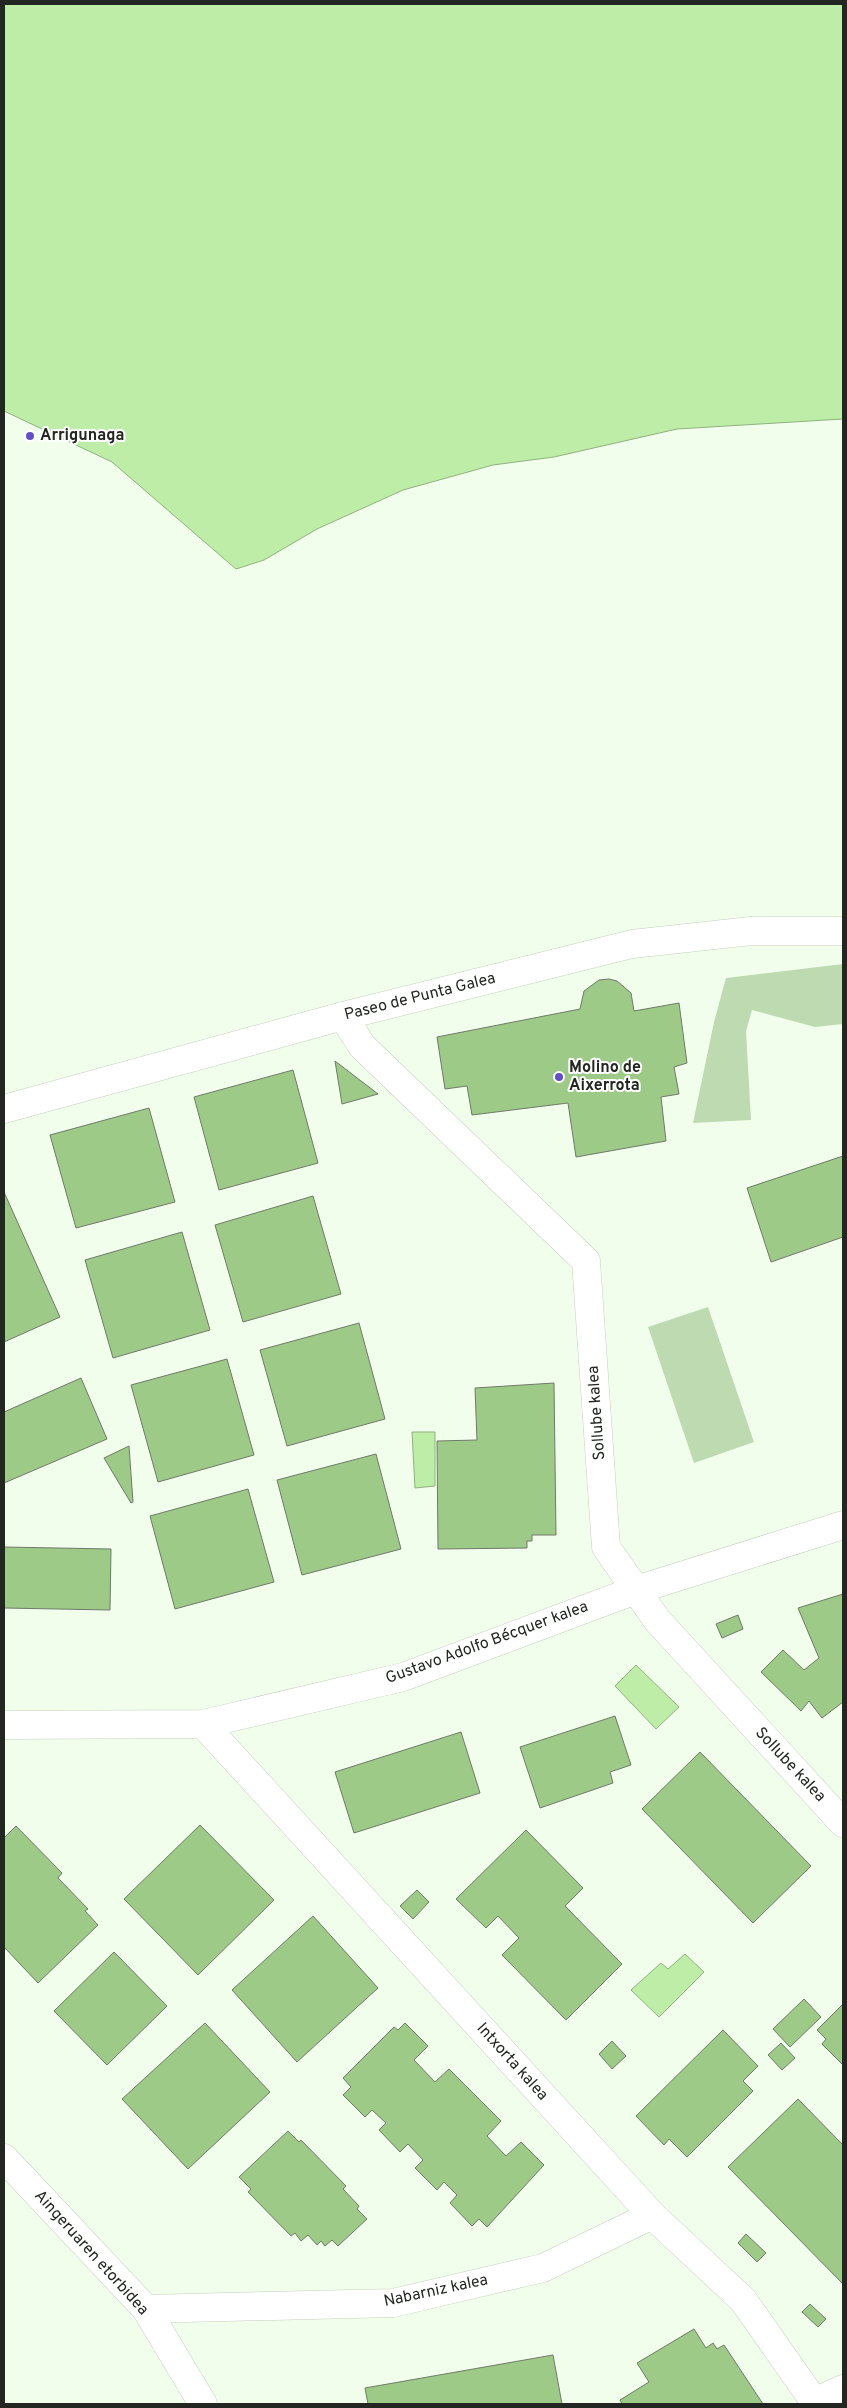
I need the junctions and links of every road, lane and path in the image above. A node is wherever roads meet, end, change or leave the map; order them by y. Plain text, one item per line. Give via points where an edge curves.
1 (843, 931) edge
2 (343, 1016) junction
3 (4, 1109) edge
4 (843, 1525) edge
5 (636, 1590) junction
6 (203, 1724) junction
7 (4, 1725) edge
8 (843, 1823) edge
9 (4, 2158) edge
10 (652, 2214) junction
11 (146, 2309) junction
12 (843, 2389) edge
13 (815, 2403) edge
14 (203, 2404) edge

1 - 2 street, Paseo de Punta Galea via 751,930 632,944
2 - 3 street, Paseo de Punta Galea
2 - 5 street, Sollube kalea via 362,1046 586,1262 606,1547
4 - 5 street, Gustavo Adolfo Bécquer kalea
5 - 6 street, Gustavo Adolfo Bécquer kalea via 403,1677
5 - 8 street, Sollube kalea via 657,1620
6 - 7 street, Gustavo Adolfo Bécquer kalea
6 - 10 street, Intxorta kalea
9 - 11 street, Aingeruaren etorbidea
10 - 11 street, Nabarniz kalea via 543,2268 393,2303
10 - 13 street, Intxorta kalea via 743,2300
11 - 14 street, Aingeruaren etorbidea
12 - 13 street

